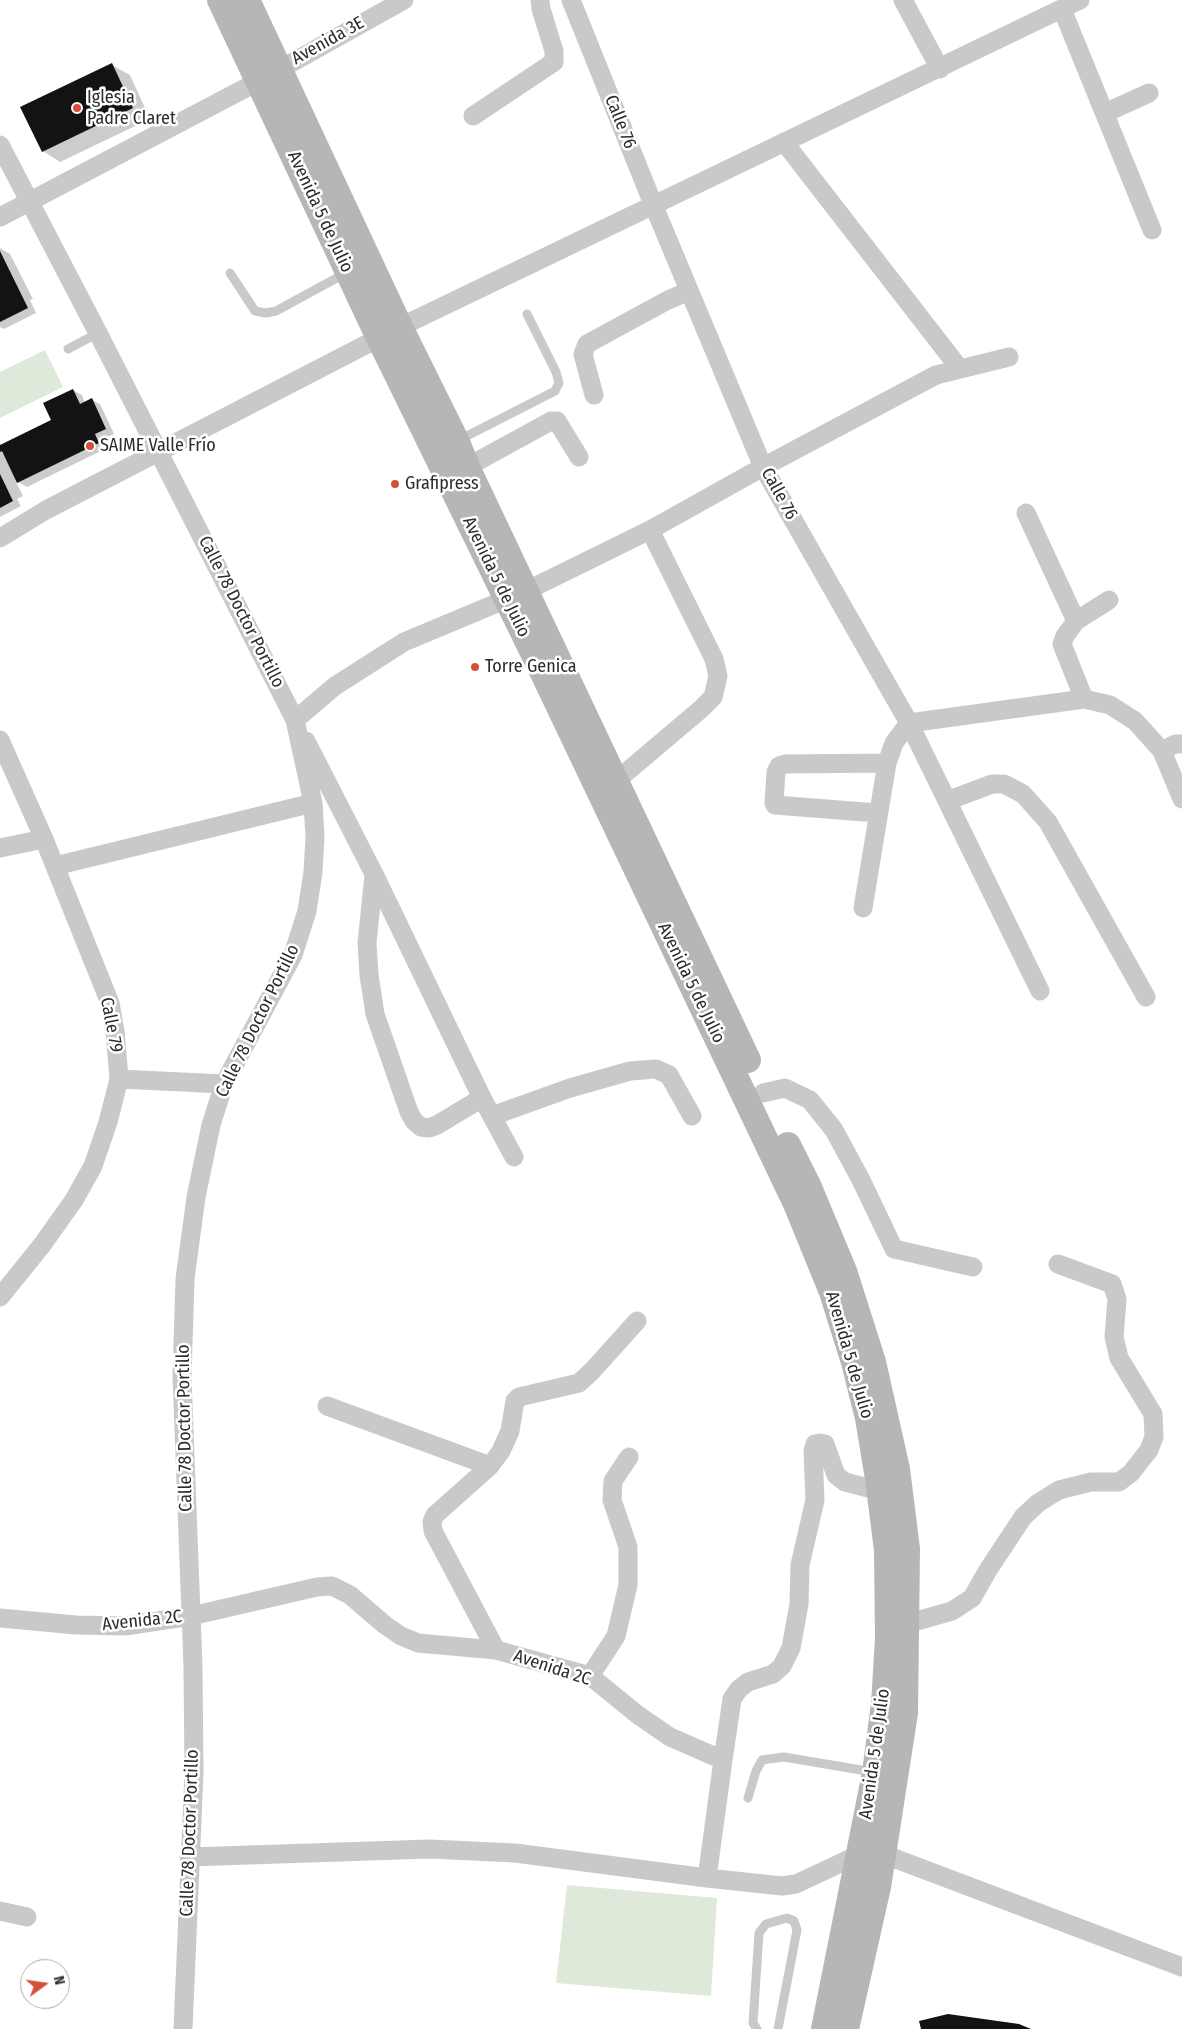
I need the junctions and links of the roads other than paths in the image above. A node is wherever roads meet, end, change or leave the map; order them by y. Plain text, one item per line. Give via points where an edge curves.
1 (220, 0) edge
2 (247, 0) edge
3 (404, 0) edge
4 (540, 0) edge
5 (571, 0) edge
6 (903, 0) edge
7 (1080, 0) edge
8 (1062, 9) junction
9 (940, 69) junction
10 (269, 74) junction
11 (1149, 93) dead end
12 (1105, 113) junction
13 (473, 116) dead end
14 (784, 142) junction
15 (0, 145) edge
16 (31, 202) junction
17 (653, 204) junction
18 (0, 217) edge
19 (1152, 230) dead end
20 (348, 272) junction
21 (230, 273) dead end
22 (689, 291) junction
23 (527, 314) dead end
24 (389, 332) junction
25 (98, 333) junction
26 (68, 349) dead end
27 (1008, 357) dead end
28 (960, 369) junction
29 (594, 395) dead end
30 (457, 442) junction
31 (159, 452) junction
32 (579, 457) dead end
33 (467, 467) junction
34 (763, 467) junction
35 (1026, 513) dead end
36 (650, 530) junction
37 (0, 538) edge
38 (516, 595) junction
39 (1109, 600) dead end
40 (1076, 621) junction
41 (1084, 699) junction
42 (296, 720) junction
43 (910, 723) junction
44 (0, 740) edge
45 (1182, 744) edge
46 (1162, 751) junction
47 (888, 763) junction
48 (616, 782) junction
49 (1182, 799) edge
50 (947, 801) junction
51 (313, 803) junction
52 (878, 814) junction
53 (44, 839) junction
54 (0, 848) edge
55 (55, 866) junction
56 (374, 874) junction
57 (863, 908) dead end
58 (1040, 991) dead end
59 (1146, 998) dead end
60 (119, 1079) junction
61 (224, 1084) junction
62 (763, 1093) junction
63 (482, 1098) junction
64 (492, 1116) junction
65 (692, 1116) dead end
66 (514, 1157) dead end
67 (1058, 1264) dead end
68 (973, 1267) dead end
69 (0, 1297) edge
70 (637, 1321) dead end
71 (327, 1406) dead end
72 (629, 1457) dead end
73 (490, 1466) junction
74 (880, 1491) junction
75 (191, 1616) junction
76 (0, 1618) edge
77 (906, 1624) junction
78 (496, 1650) junction
79 (590, 1676) junction
80 (723, 1760) junction
81 (875, 1772) junction
82 (748, 1798) dead end
83 (871, 1854) junction
84 (189, 1856) junction
85 (707, 1878) junction
86 (0, 1911) edge
87 (27, 1918) dead end
88 (1182, 1968) edge
89 (183, 2029) edge
90 (757, 2029) edge
91 (778, 2029) edge
92 (824, 2029) edge
93 (846, 2029) edge

1 - 10 main road, Avenida 5 de Julio
2 - 10 main road, Avenida 5 de Julio
3 - 10 street, Avenida 3E
4 - 13 street via 554,62
5 - 17 street, Calle 76
6 - 9 street
7 - 8 street
8 - 9 street
8 - 12 street
9 - 14 street
10 - 16 street, Avenida 3E
10 - 20 main road, Avenida 5 de Julio
10 - 24 main road, Avenida 5 de Julio
11 - 12 street
12 - 19 street
14 - 17 street
14 - 28 street
15 - 16 street, Calle 78 Doctor Portillo
16 - 18 street, Avenida 3E
16 - 25 street, Calle 78 Doctor Portillo
17 - 22 street, Calle 76
17 - 24 street
20 - 21 lane via 276,311 266,313 255,311
20 - 24 main road, Avenida 5 de Julio
22 - 29 street via 587,344 583,354
22 - 34 street, Calle 76
23 - 30 lane via 556,372 559,383 555,391
24 - 30 main road, Avenida 5 de Julio
24 - 31 street
24 - 38 main road, Avenida 5 de Julio
25 - 26 lane
25 - 31 street, Calle 78 Doctor Portillo
27 - 28 street
28 - 34 street via 936,375
30 - 33 main road, Avenida 5 de Julio
31 - 37 street via 46,510
31 - 42 street, Calle 78 Doctor Portillo
32 - 33 street via 557,422 551,421
33 - 38 main road, Avenida 5 de Julio
34 - 36 street
34 - 43 street, Calle 76
35 - 40 street
36 - 38 street
36 - 48 street via 714,659 718,676 713,697 702,710
38 - 42 street via 404,642 335,686
38 - 48 main road, Avenida 5 de Julio
38 - 74 main road, Avenida 5 de Julio via 798,1206 832,1292 854,1362 868,1418
39 - 40 street
40 - 41 street via 1062,644
41 - 43 street
41 - 46 street via 1110,705 1135,721
42 - 51 street, Calle 78 Doctor Portillo
42 - 56 street
43 - 47 street via 894,743
43 - 50 street, Calle 76
44 - 53 street, Calle 79
45 - 46 street via 1174,744
46 - 49 street
47 - 52 street
47 - 52 street via 785,764 776,772 775,805
48 - 62 main road, Avenida 5 de Julio
50 - 58 street, Calle 76
50 - 59 street via 992,784 1004,784 1023,794 1048,822
51 - 55 street
51 - 61 street, Calle 78 Doctor Portillo via 314,864 307,911 293,955
52 - 57 street
53 - 54 street
53 - 55 street, Calle 79
55 - 60 street, Calle 79 via 110,1003
56 - 63 street
56 - 63 street via 367,943 369,975 375,1014 409,1112 421,1127 429,1128
60 - 61 street
60 - 69 street, Calle 79 via 93,1166 74,1200
61 - 75 street, Calle 78 Doctor Portillo via 211,1125 196,1197 185,1279 182,1376
62 - 68 street via 785,1088 810,1100 834,1130 894,1249
62 - 77 main road, Avenida 5 de Julio via 808,1185 840,1262 873,1362 897,1469 907,1549
63 - 64 street
64 - 65 street via 570,1088 630,1071 656,1069 669,1075
64 - 66 street
67 - 77 street via 1112,1284 1117,1299 1114,1337 1119,1358 1154,1414 1154,1438 1150,1450 1120,1482 1091,1482 1059,1490 1038,1503 1023,1517 972,1598 952,1611
70 - 73 street via 579,1382 519,1397 510,1431
71 - 73 street
72 - 79 street via 613,1481 612,1500 628,1547 628,1585 616,1636
73 - 78 street via 434,1516 432,1522 433,1531
74 - 80 street via 845,1482 836,1475 824,1444 815,1444 815,1500 800,1565 800,1604 791,1648 782,1666 773,1674 748,1682 732,1699
74 - 81 main road, Avenida 5 de Julio via 887,1550 888,1638
75 - 76 street, Avenida 2C via 101,1627
75 - 78 street, Avenida 2C via 332,1586 350,1595 393,1630 418,1643
75 - 84 street, Calle 78 Doctor Portillo via 194,1773
77 - 83 main road, Avenida 5 de Julio via 905,1713
78 - 79 street, Avenida 2C
79 - 80 street, Avenida 2C via 670,1737
80 - 85 street
81 - 82 lane via 784,1757 762,1760
81 - 83 main road, Avenida 5 de Julio
83 - 85 street via 796,1884 782,1886
83 - 88 street
83 - 92 main road, Avenida 5 de Julio
83 - 93 main road, Avenida 5 de Julio via 878,1887
84 - 85 street via 440,1849 515,1853
84 - 89 street, Calle 78 Doctor Portillo
86 - 87 street
90 - 91 lane via 753,2023 759,1933 766,1924 787,1918 794,1921 797,1930

